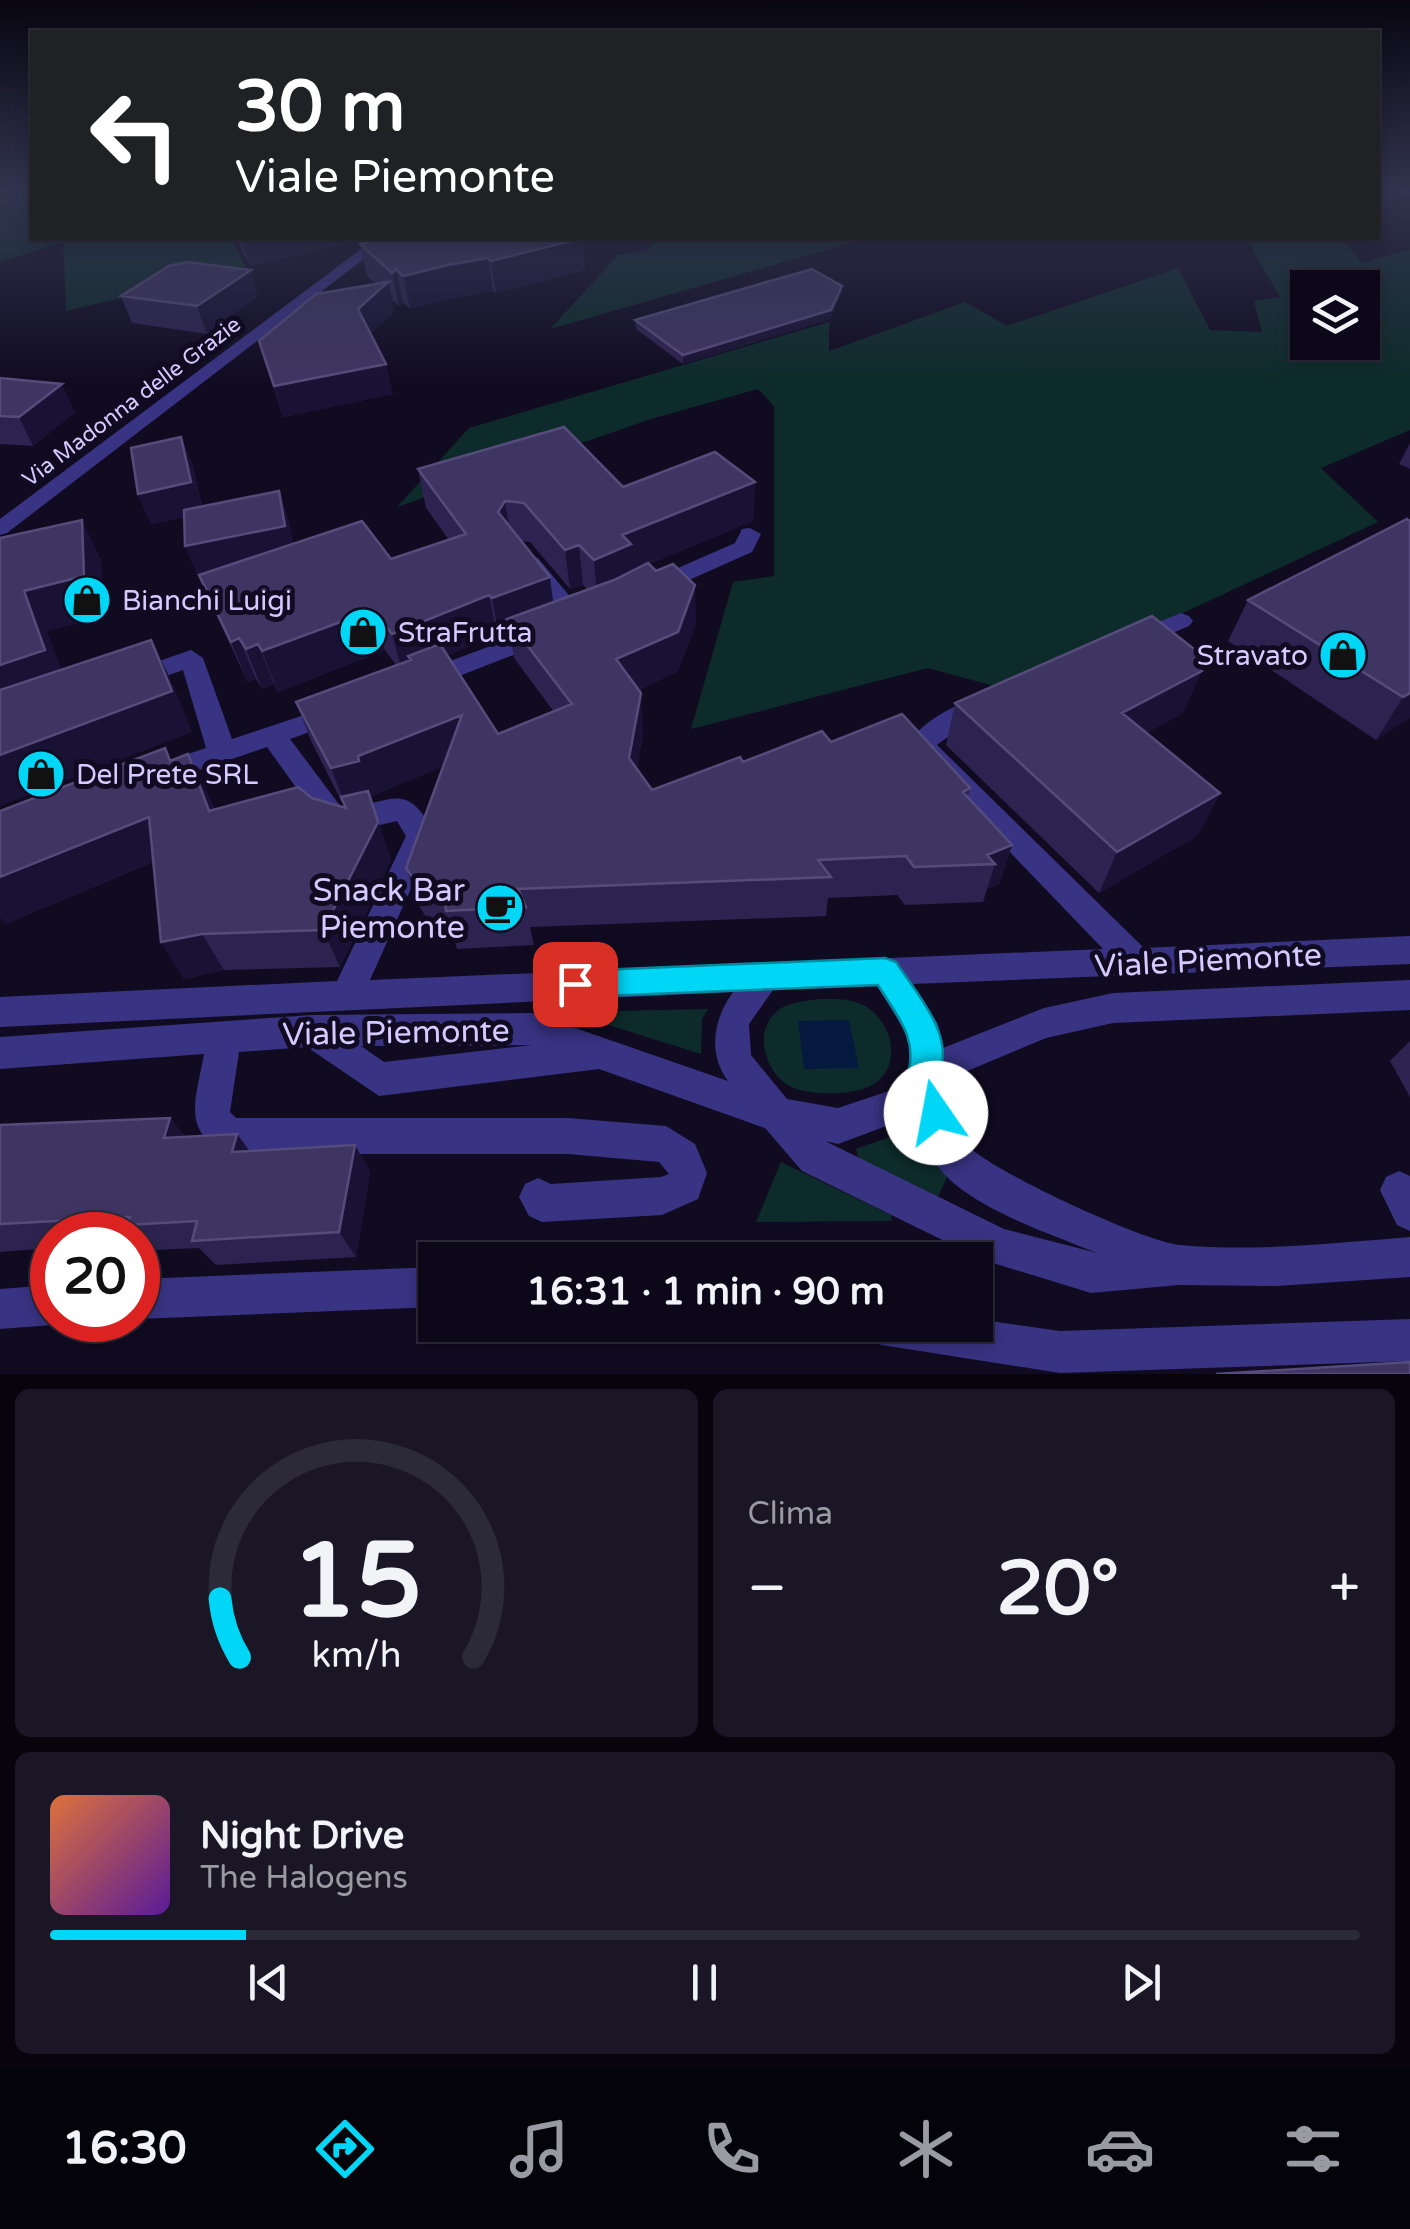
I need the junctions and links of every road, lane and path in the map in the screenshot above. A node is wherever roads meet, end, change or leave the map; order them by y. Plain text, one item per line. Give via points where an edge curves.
1 (363, 254) edge
2 (0, 528) edge
3 (750, 534) dead end
4 (518, 549) edge
5 (628, 598) edge
6 (1181, 621) dead end
7 (1109, 652) edge
8 (399, 689) edge
9 (104, 690) edge
10 (1000, 700) edge
11 (364, 703) edge
12 (274, 738) junction
13 (219, 743) junction
14 (128, 778) edge
15 (1410, 950) edge
16 (1138, 964) junction
17 (885, 971) junction
18 (764, 976) junction
19 (348, 993) junction
20 (1410, 995) edge
21 (0, 1012) edge
22 (312, 1031) junction
23 (224, 1038) junction
24 (0, 1053) edge
25 (608, 1053) junction
26 (924, 1074) junction
27 (778, 1115) junction
28 (538, 1197) dead end
29 (1410, 1257) edge
30 (1178, 1265) junction
31 (418, 1288) edge
32 (160, 1298) edge
33 (30, 1307) edge
34 (0, 1309) edge
35 (1410, 1340) edge
36 (993, 1342) edge

1 - 2 street, Via Madonna delle Grazie
3 - 5 street via 744,547
4 - 8 street via 586,617
6 - 7 street
9 - 13 street via 191,658
10 - 16 street via 946,723 920,745
11 - 12 street
12 - 13 street
12 - 19 street via 338,824 404,808 421,835
13 - 14 street
15 - 16 street, Viale Piemonte
16 - 17 street, Viale Piemonte
17 - 18 street, Viale Piemonte
17 - 26 street via 926,1034
18 - 19 street, Viale Piemonte
18 - 27 street via 732,1020 734,1061
19 - 21 street, Viale Piemonte
20 - 26 street, Viale Piemonte via 1113,1008 1044,1023
22 - 23 street, Viale Piemonte
22 - 25 street, Viale Piemonte via 532,1029
22 - 25 street via 379,1078
23 - 24 street, Viale Piemonte
23 - 28 street via 210,1118 229,1136 568,1136 666,1144 688,1173 685,1186 662,1196 542,1203
25 - 27 street, Viale Piemonte
26 - 27 street, Viale Piemonte via 904,1103 838,1126
26 - 30 street via 952,1157 983,1180
27 - 30 street via 815,1158 996,1246 1091,1273
29 - 30 street
31 - 32 street
33 - 34 street
35 - 36 street via 1060,1352

